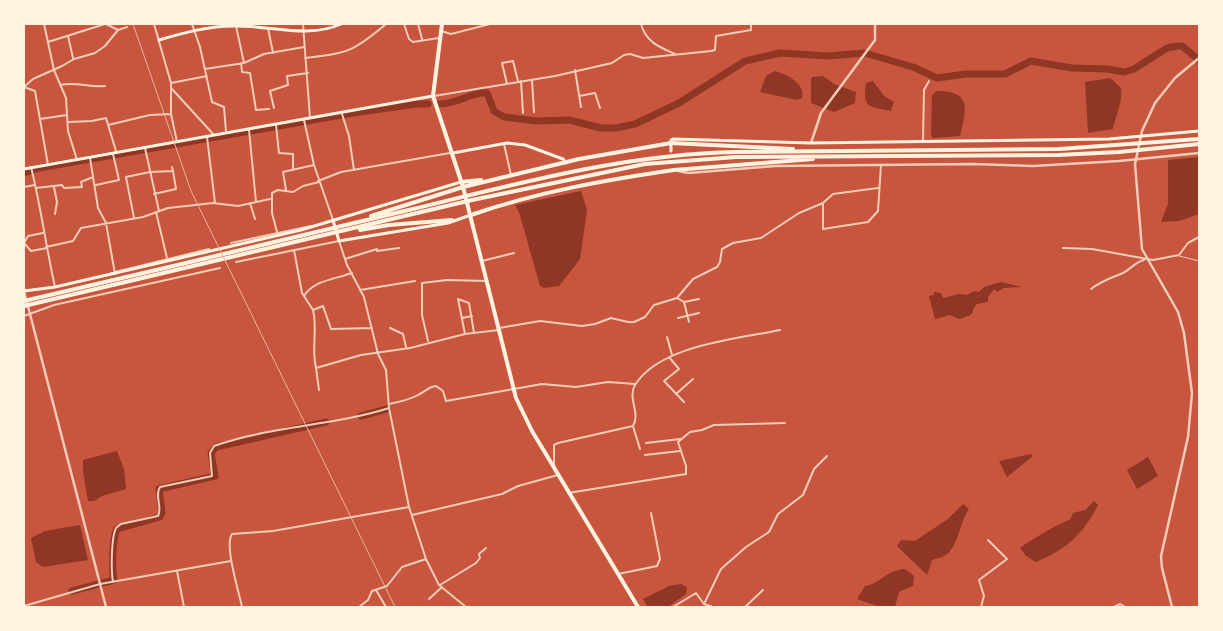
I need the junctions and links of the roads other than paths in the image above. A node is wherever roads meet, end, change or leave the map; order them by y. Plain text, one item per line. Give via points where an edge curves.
1 (44, 24) edge
2 (106, 24) edge
3 (154, 24) edge
4 (192, 24) edge
5 (303, 24) edge
6 (341, 24) edge
7 (386, 24) edge
8 (404, 24) edge
9 (418, 24) edge
10 (442, 24) edge
11 (490, 24) edge
12 (642, 24) edge
13 (751, 24) edge
14 (875, 24) edge
15 (216, 25) edge
16 (236, 25) edge
17 (258, 25) edge
18 (127, 27) dead end
19 (268, 27) junction
20 (118, 30) junction
21 (194, 31) junction
22 (303, 31) junction
23 (441, 31) junction
24 (68, 36) junction
25 (440, 38) junction
26 (159, 40) junction
27 (422, 40) junction
28 (48, 42) junction
29 (304, 47) junction
30 (272, 53) junction
31 (675, 54) junction
32 (305, 58) junction
33 (1199, 58) edge
34 (74, 59) junction
35 (242, 63) junction
36 (205, 69) junction
37 (54, 70) junction
38 (575, 70) junction
39 (308, 73) junction
40 (207, 76) junction
41 (532, 80) junction
42 (521, 81) junction
43 (929, 81) dead end
44 (518, 82) junction
45 (171, 83) junction
46 (507, 84) junction
47 (60, 85) junction
48 (105, 86) dead end
49 (24, 87) edge
50 (172, 88) junction
51 (433, 96) junction
52 (579, 96) junction
53 (581, 107) dead end
54 (269, 108) dead end
55 (274, 108) dead end
56 (600, 108) dead end
57 (341, 112) junction
58 (534, 112) dead end
59 (523, 113) dead end
60 (170, 114) junction
61 (67, 115) junction
62 (310, 118) junction
63 (39, 120) junction
64 (304, 120) junction
65 (68, 122) junction
66 (108, 125) junction
67 (276, 125) junction
68 (249, 130) junction
69 (1199, 131) edge
70 (226, 134) junction
71 (214, 136) junction
72 (207, 137) junction
73 (1199, 139) edge
74 (177, 142) junction
75 (923, 142) junction
76 (671, 143) junction
77 (811, 143) junction
78 (504, 144) junction
79 (1199, 144) edge
80 (146, 150) junction
81 (888, 150) junction
82 (671, 151) dead end
83 (452, 153) junction
84 (1199, 153) edge
85 (115, 154) junction
86 (848, 156) junction
87 (90, 158) junction
88 (77, 160) junction
89 (1033, 161) dead end
90 (566, 162) junction
91 (673, 164) dead end
92 (48, 165) junction
93 (314, 165) junction
94 (881, 165) junction
95 (1033, 166) junction
96 (172, 167) dead end
97 (31, 168) junction
98 (24, 169) edge
99 (293, 170) junction
100 (354, 170) junction
101 (674, 170) junction
102 (173, 171) junction
103 (150, 172) junction
104 (511, 176) junction
105 (94, 177) junction
106 (319, 182) junction
107 (462, 184) junction
108 (96, 185) junction
109 (36, 186) junction
110 (24, 187) edge
111 (54, 187) junction
112 (878, 188) junction
113 (286, 190) junction
114 (154, 194) junction
115 (270, 200) junction
116 (256, 202) junction
117 (215, 203) junction
118 (250, 203) junction
119 (823, 203) junction
120 (158, 212) junction
121 (55, 214) dead end
122 (471, 215) junction
123 (134, 218) junction
124 (255, 220) dead end
125 (333, 220) junction
126 (452, 220) junction
127 (106, 224) junction
128 (347, 224) junction
129 (317, 225) junction
130 (348, 230) junction
131 (277, 232) junction
132 (44, 233) junction
133 (1199, 237) edge
134 (339, 241) junction
135 (24, 243) edge
136 (230, 243) dead end
137 (46, 247) junction
138 (399, 248) dead end
139 (1063, 248) dead end
140 (209, 249) dead end
141 (294, 250) junction
142 (514, 253) dead end
143 (1178, 256) junction
144 (345, 259) junction
145 (167, 260) junction
146 (1146, 260) junction
147 (482, 261) junction
148 (1199, 261) edge
149 (236, 262) dead end
150 (220, 268) dead end
151 (115, 273) junction
152 (352, 274) junction
153 (487, 281) junction
154 (415, 282) dead end
155 (55, 287) junction
156 (1091, 289) dead end
157 (24, 290) edge
158 (360, 290) junction
159 (304, 296) junction
160 (677, 298) junction
161 (699, 299) dead end
162 (24, 301) edge
163 (684, 302) junction
164 (24, 306) edge
165 (313, 310) junction
166 (699, 313) dead end
167 (30, 314) junction
168 (24, 316) edge
169 (472, 316) junction
170 (688, 316) junction
171 (462, 318) junction
172 (678, 318) dead end
173 (689, 322) dead end
174 (372, 328) junction
175 (390, 328) dead end
176 (499, 329) junction
177 (780, 330) dead end
178 (474, 333) junction
179 (465, 334) junction
180 (667, 337) dead end
181 (428, 342) junction
182 (406, 347) junction
183 (378, 354) junction
184 (670, 356) junction
185 (316, 368) junction
186 (693, 379) dead end
187 (635, 384) junction
188 (319, 390) dead end
189 (514, 390) junction
190 (676, 394) junction
191 (684, 402) dead end
192 (389, 406) junction
193 (785, 422) dead end
194 (633, 426) junction
195 (680, 439) junction
196 (646, 443) dead end
197 (640, 449) dead end
198 (680, 451) junction
199 (645, 456) dead end
200 (827, 456) dead end
201 (554, 468) junction
202 (558, 475) junction
203 (568, 493) junction
204 (409, 507) junction
205 (651, 513) dead end
206 (412, 515) junction
207 (988, 540) dead end
208 (486, 548) dead end
209 (426, 559) junction
210 (231, 561) junction
211 (177, 571) junction
212 (618, 574) junction
213 (113, 582) junction
214 (100, 584) junction
215 (441, 586) junction
216 (376, 590) junction
217 (763, 590) dead end
218 (429, 599) dead end
219 (704, 604) junction
220 (24, 606) edge
221 (106, 607) edge
222 (184, 607) edge
223 (242, 607) edge
224 (359, 607) edge
225 (386, 607) edge
226 (466, 607) edge
227 (638, 607) edge
228 (673, 607) edge
229 (713, 607) edge
230 (745, 607) edge
231 (981, 607) edge
232 (1114, 607) edge
233 (1125, 607) edge
234 (1172, 607) edge

1 - 28 street
2 - 20 street
2 - 24 street
3 - 26 street
4 - 21 street
5 - 22 street
6 - 22 main road via 318,31
7 - 32 street via 353,50
8 - 27 street via 409,40
9 - 27 street
10 - 23 highway
11 - 23 street via 451,34
12 - 31 street via 644,34 651,42
13 - 31 street via 751,30 716,36 715,50
14 - 77 street via 875,40 822,113
15 - 16 main road
15 - 21 main road
16 - 17 main road
16 - 35 street
17 - 19 main road
18 - 20 street
19 - 22 main road
19 - 30 street
20 - 34 street via 95,53
21 - 26 main road
21 - 36 street
22 - 29 street
23 - 25 highway
24 - 28 street
24 - 34 street
25 - 27 street
25 - 51 highway
26 - 45 street
28 - 37 street
29 - 30 street
29 - 32 street
30 - 35 street
31 - 38 street via 643,58 630,54 612,63
32 - 39 street
33 - 146 street via 1165,88 1155,103 1136,153 1134,176
34 - 37 street
35 - 36 street
35 - 54 street via 242,72 250,73 256,110
36 - 40 street
37 - 47 street
37 - 49 street via 33,79
38 - 41 street
38 - 52 street
39 - 55 street via 287,76 288,86 270,91
39 - 62 street
40 - 45 street
40 - 70 street via 214,105 224,106
41 - 42 street
41 - 58 street
42 - 44 street
42 - 59 street
43 - 75 street via 924,90
44 - 46 street
44 - 46 street via 513,61 502,63
45 - 50 street
46 - 51 street
47 - 48 street via 71,82
47 - 61 street via 66,98
49 - 63 street via 35,91
50 - 60 street
50 - 71 street
51 - 57 main road
51 - 83 highway
52 - 53 street
52 - 56 street via 595,93
57 - 62 main road
57 - 100 street via 349,136
60 - 66 street
60 - 74 street
61 - 63 street
61 - 65 street
62 - 64 main road
63 - 92 street
64 - 67 main road
64 - 93 street
65 - 66 street via 106,118
65 - 88 street
66 - 85 street
67 - 68 main road
67 - 99 street via 278,153 293,154
68 - 70 main road
68 - 116 street
69 - 75 main road via 1035,142
70 - 71 main road
71 - 72 main road
72 - 74 main road
72 - 117 street
73 - 81 highway via 1059,149
74 - 80 main road
75 - 77 main road
76 - 77 main road via 673,139 724,139
76 - 81 highway
76 - 82 main road
76 - 90 highway
78 - 83 main road
78 - 90 main road via 525,144
78 - 104 street
79 - 86 highway via 1067,154
80 - 85 main road
80 - 103 street
81 - 128 highway via 666,155 597,167
83 - 100 street
83 - 107 highway
84 - 95 street
85 - 87 main road
85 - 108 street via 119,180
86 - 101 highway
86 - 130 highway via 667,161 614,169
87 - 88 main road
87 - 105 street
88 - 92 main road
89 - 95 street
90 - 104 highway
91 - 101 main road
92 - 97 main road
93 - 99 street
93 - 106 street
94 - 95 street
94 - 101 street via 774,166 689,173
94 - 112 street
96 - 102 street
97 - 98 main road
97 - 109 street
99 - 113 street via 283,172
100 - 106 street
101 - 122 highway via 537,195
102 - 103 street
102 - 114 street via 176,189
103 - 114 street
103 - 123 street via 126,177
104 - 107 highway
105 - 108 street
105 - 111 street via 81,182 82,187 75,189 62,185
106 - 113 street via 293,192
106 - 125 street
107 - 122 highway
107 - 125 main road
107 - 128 highway
108 - 127 street via 98,208
109 - 110 street
109 - 111 street
109 - 132 street
111 - 121 street
112 - 119 street via 833,194
112 - 119 street via 878,212 868,222 823,229
113 - 115 street via 274,191
114 - 120 street
115 - 116 street
115 - 131 street
116 - 118 street
117 - 118 street via 238,206
117 - 120 street
118 - 124 street
119 - 160 street via 786,220 760,238 725,247 717,267 693,279
120 - 123 street
120 - 145 street
122 - 126 main road
122 - 147 highway
123 - 127 street
125 - 129 main road
125 - 134 main road
126 - 130 highway
126 - 134 main road via 385,235
127 - 137 street via 81,228 73,240
127 - 151 street
128 - 162 highway
129 - 131 street
129 - 145 main road
130 - 164 highway
131 - 136 street
132 - 135 street via 28,236
132 - 137 street
133 - 143 street via 1188,243
134 - 141 street
134 - 144 street
135 - 137 street via 31,251
137 - 155 street
138 - 144 street via 377,249
139 - 146 street via 1092,249
140 - 145 street
141 - 149 street
141 - 159 street
142 - 147 street
143 - 146 street
143 - 148 lane
144 - 152 street
145 - 151 main road
146 - 156 street
146 - 234 street via 1178,312 1192,393 1186,446 1162,546 1162,568
147 - 153 highway
150 - 167 street via 54,305
151 - 155 main road
152 - 158 street
152 - 159 street via 317,285
153 - 176 highway
153 - 181 street via 422,282 422,314
154 - 158 street
155 - 157 main road
157 - 167 street
158 - 174 street
159 - 165 street
160 - 163 street
160 - 176 street via 654,305 645,317 634,322 611,318 582,326 540,321
161 - 163 street
163 - 170 street
165 - 174 street via 323,306 331,329
165 - 185 street
166 - 170 street
167 - 168 street
167 - 214 street
169 - 171 street
169 - 171 street via 469,303 458,299
169 - 178 street
170 - 172 street
170 - 173 street
171 - 179 street
174 - 183 street
175 - 182 street via 403,334
176 - 178 street
176 - 189 highway
177 - 184 street via 688,349
178 - 179 street
179 - 181 street
180 - 184 street
181 - 182 street
182 - 183 street
183 - 185 street via 361,355
183 - 192 street via 386,370
184 - 187 street
184 - 190 street via 679,369 664,381
185 - 188 street
186 - 190 street
187 - 189 street via 608,382 576,387 542,384
187 - 194 street via 632,392 636,418
189 - 192 street via 446,401 440,388 430,387 419,395
189 - 201 highway via 523,415
190 - 191 street
192 - 204 street
192 - 213 street via 371,414 214,446 210,453 212,476 160,487 157,491 158,516 116,528 110,564
193 - 195 street via 714,425 690,432
194 - 197 street
194 - 201 street via 554,445
195 - 196 street
195 - 198 street
198 - 199 street
198 - 203 street via 686,474
200 - 219 street via 814,469 803,495 778,514 769,532 721,569
201 - 202 highway
202 - 203 highway
202 - 206 street via 514,487 502,494
203 - 212 highway
204 - 206 street
204 - 210 street via 273,531 232,534
205 - 212 street via 660,559 657,566
206 - 209 street
207 - 231 street via 1007,559 979,580 984,596
208 - 215 street via 476,563
209 - 215 street
209 - 216 street via 402,567 387,586
210 - 211 street
210 - 223 street
211 - 213 street
211 - 222 street
212 - 227 highway
213 - 214 street
214 - 220 street
214 - 221 street
215 - 218 street
215 - 226 street
216 - 224 street
216 - 225 street
217 - 230 street
219 - 228 street via 696,593
219 - 229 street
232 - 233 street via 1120,604

